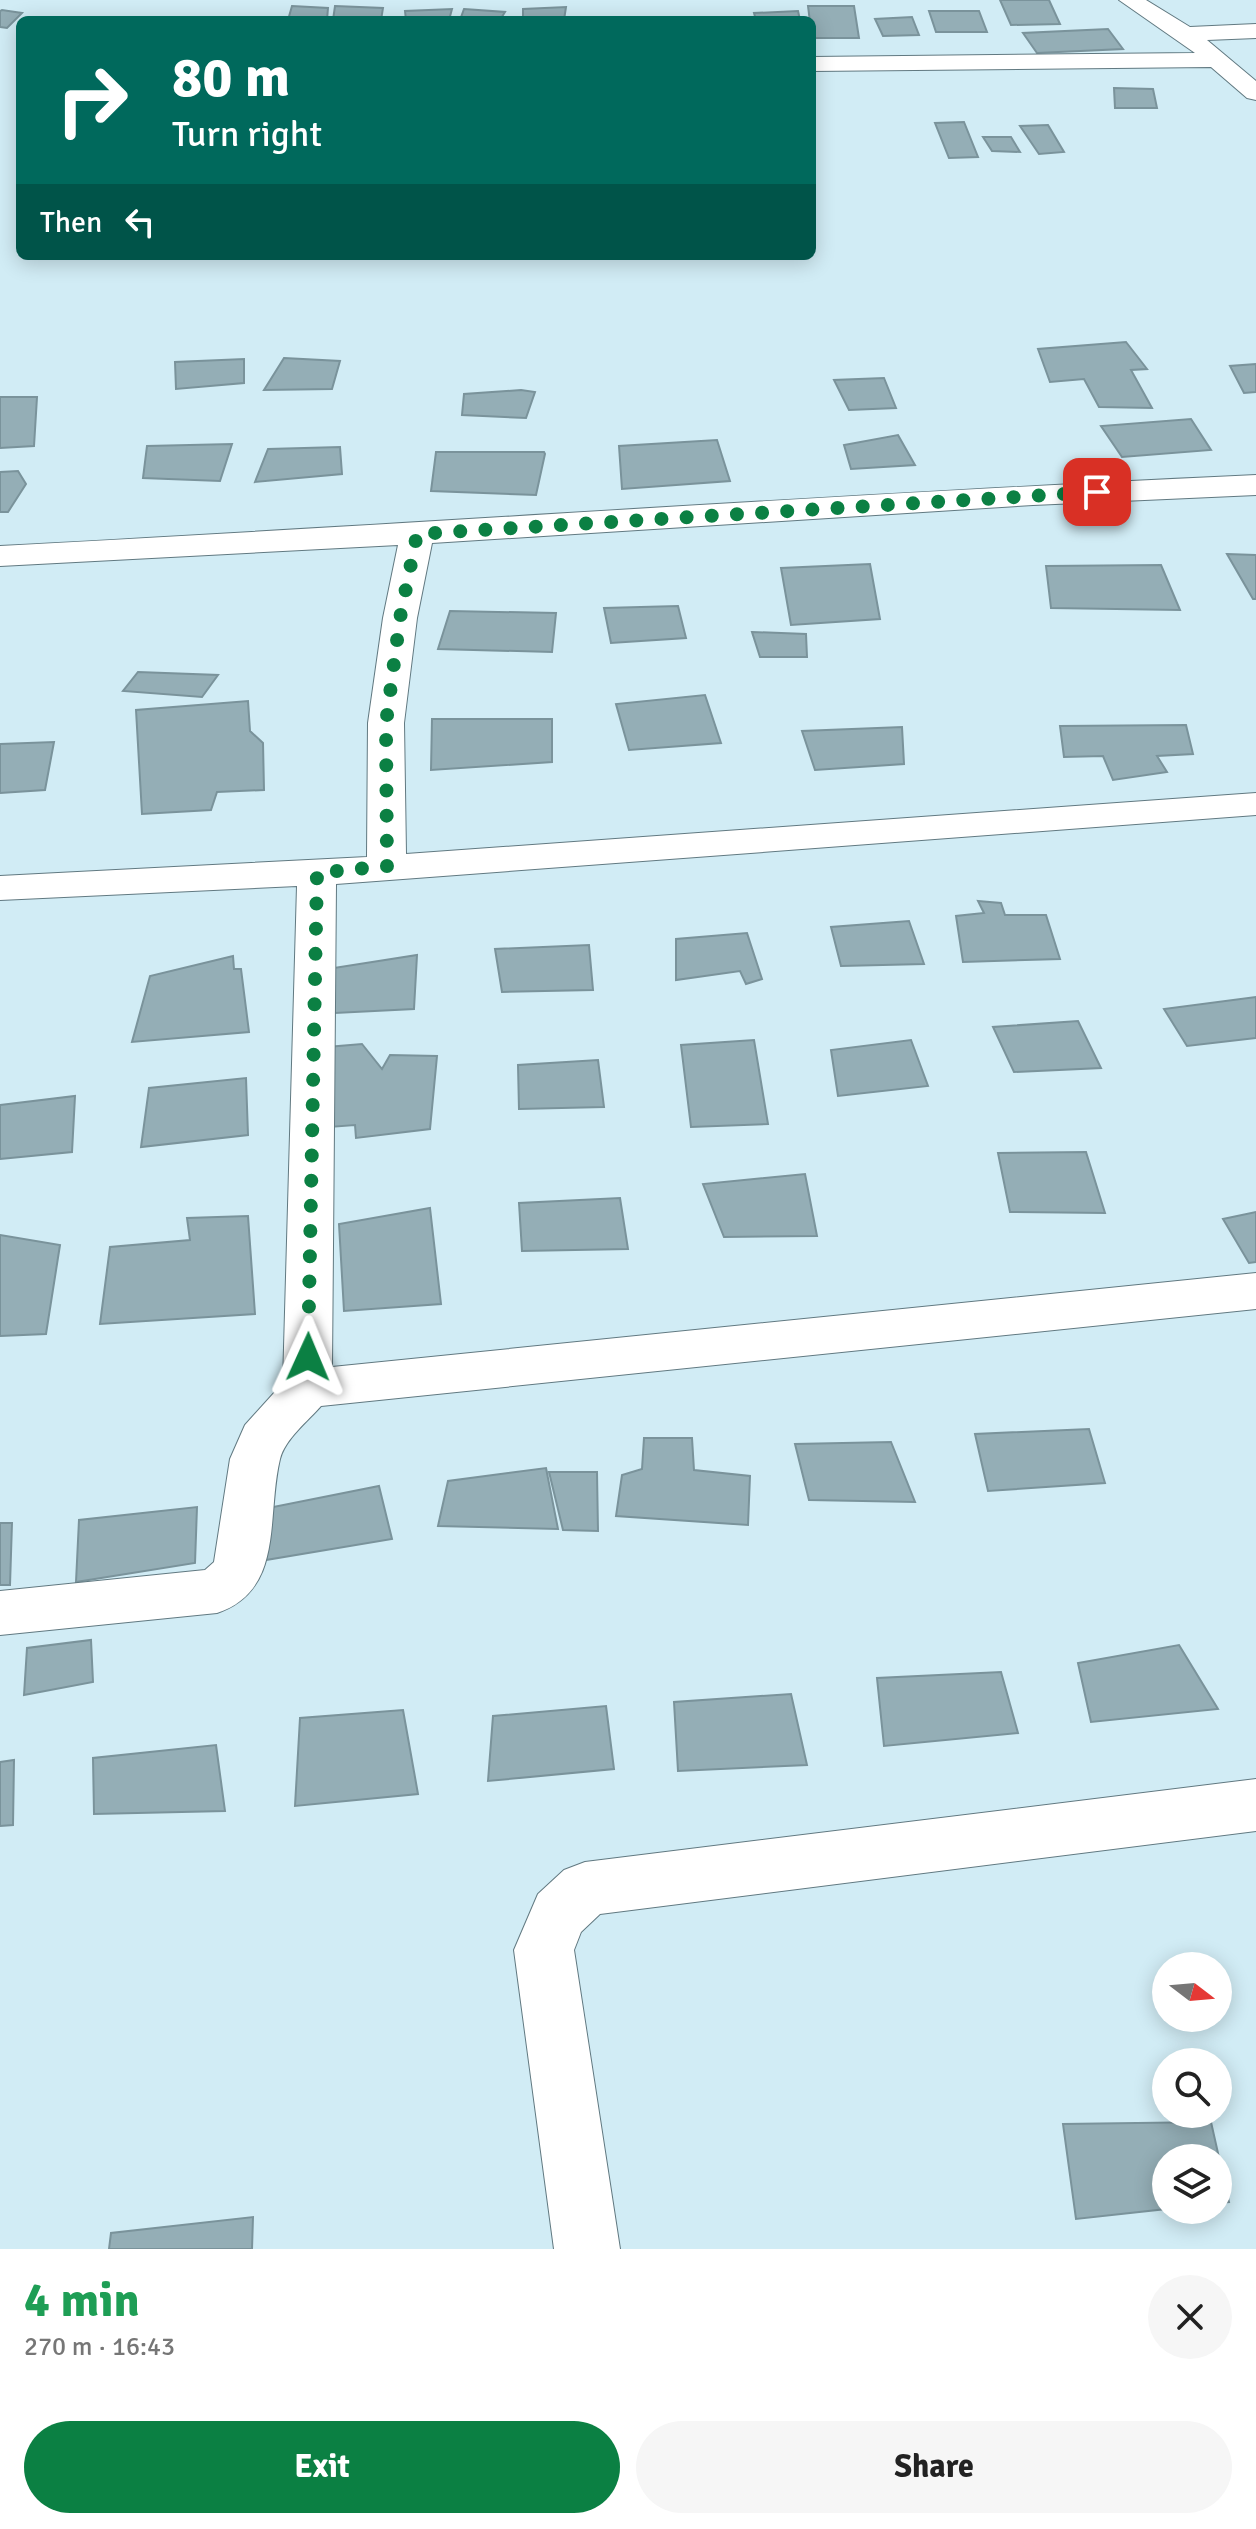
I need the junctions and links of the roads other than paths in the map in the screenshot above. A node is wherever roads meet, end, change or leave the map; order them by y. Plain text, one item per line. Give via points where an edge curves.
1 (1130, 0) edge
2 (1256, 31) edge
3 (1186, 34) junction
4 (1218, 60) junction
5 (816, 64) edge
6 (1256, 93) edge
7 (1256, 485) edge
8 (417, 534) junction
9 (0, 556) edge
10 (1256, 804) edge
11 (387, 866) junction
12 (317, 873) junction
13 (0, 888) edge
14 (1256, 1291) edge
15 (307, 1388) junction
16 (0, 1613) edge
17 (1256, 1805) edge
18 (587, 2249) edge

1 - 3 street
2 - 3 street
3 - 4 street
4 - 5 street
4 - 6 street
7 - 8 street
8 - 9 street
8 - 11 street via 386,723
10 - 11 street
11 - 12 street
12 - 13 street
12 - 15 street
14 - 15 street
15 - 16 street via 263,1439 255,1459 240,1562 233,1578 217,1591
17 - 18 street via 585,1889 559,1914 544,1950

